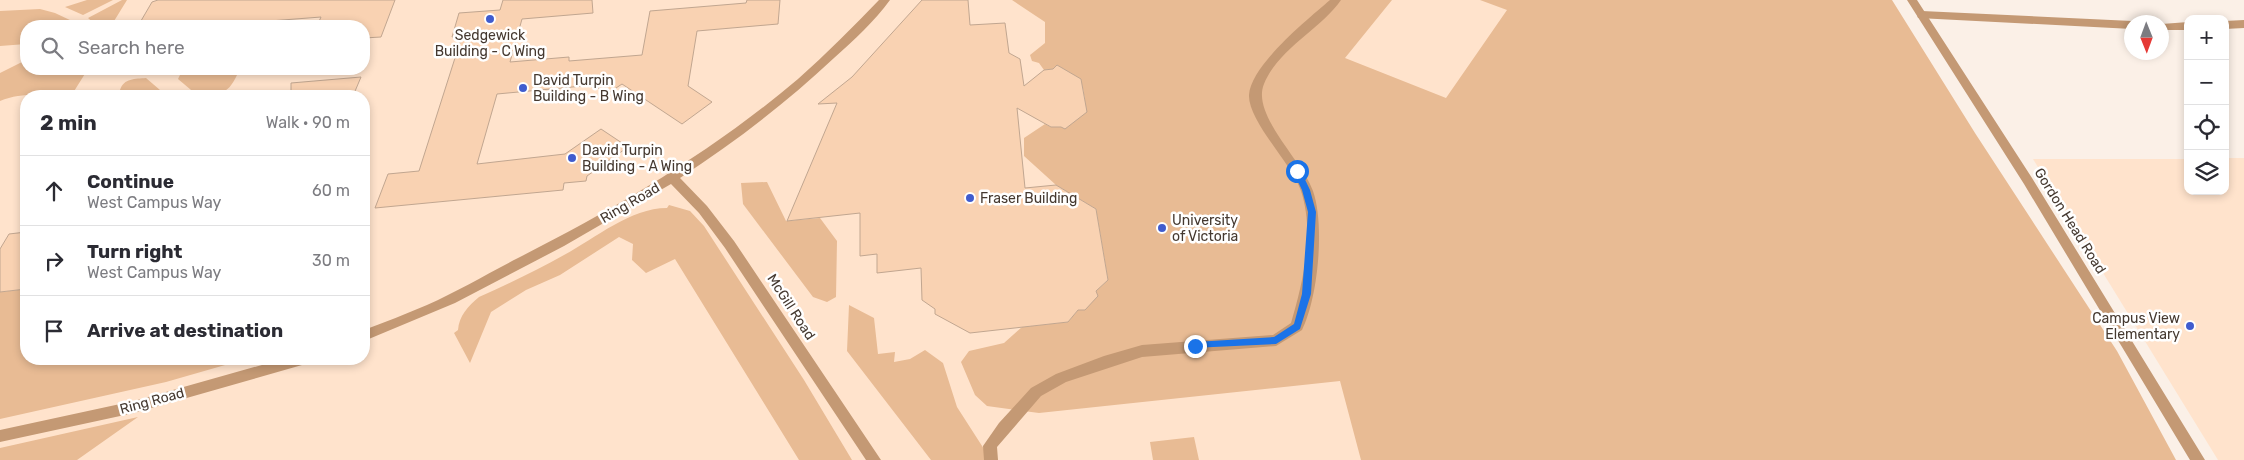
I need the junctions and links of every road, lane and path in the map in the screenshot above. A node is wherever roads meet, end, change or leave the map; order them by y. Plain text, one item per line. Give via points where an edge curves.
1 (885, 0) edge
2 (1336, 0) edge
3 (1912, 0) edge
4 (1922, 15) junction
5 (2244, 24) edge
6 (2124, 25) edge
7 (2229, 25) edge
8 (2184, 26) edge
9 (2169, 27) edge
10 (672, 178) junction
11 (370, 334) edge
12 (281, 365) edge
13 (0, 436) edge
14 (874, 460) edge
15 (991, 460) edge
16 (2198, 460) edge

1 - 10 street, Ring Road via 802,83
2 - 15 street via 1272,63 1260,78 1254,96 1263,118 1297,171 1312,212 1307,294 1297,326 1276,340 1142,352 1060,378 1036,392 1004,427 990,446
3 - 4 street, Gordon Head Road
4 - 6 street
4 - 16 street, Gordon Head Road via 2028,181
5 - 7 street
8 - 9 street
10 - 11 street, Ring Road via 544,251 430,309
10 - 14 street, McGill Road via 719,227
12 - 13 street, Ring Road via 134,407

